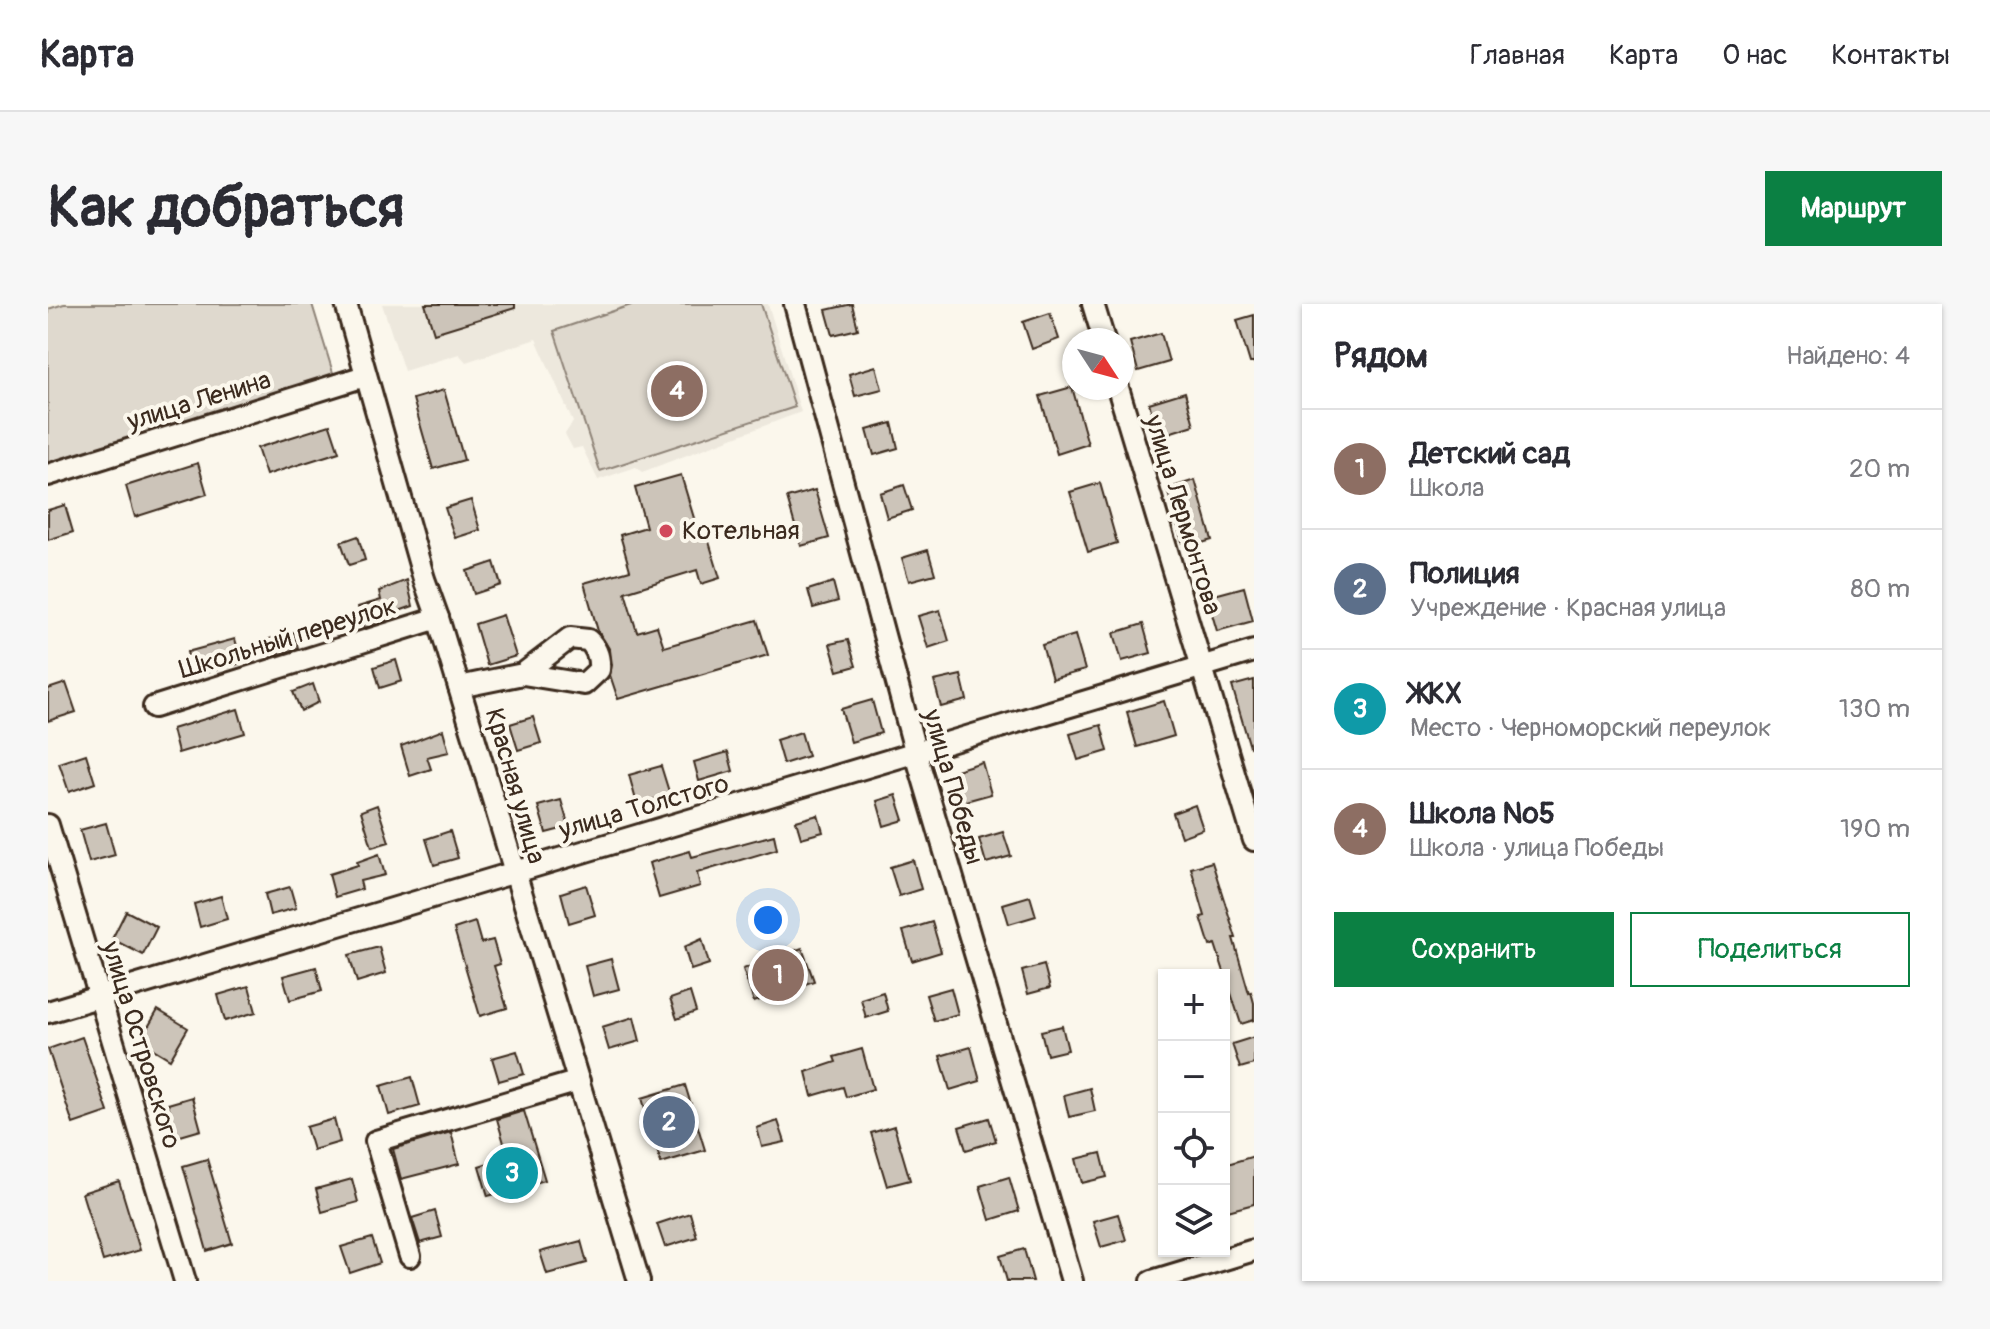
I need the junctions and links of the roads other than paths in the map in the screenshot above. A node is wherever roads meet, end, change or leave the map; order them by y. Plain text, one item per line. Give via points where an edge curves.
1 (346, 304) edge
2 (795, 304) edge
3 (1093, 304) edge
4 (1100, 328) edge
5 (365, 376) junction
6 (1122, 400) edge
7 (48, 475) edge
8 (438, 618) junction
9 (1254, 651) edge
10 (1202, 667) junction
11 (523, 674) dead end
12 (459, 687) junction
13 (154, 707) dead end
14 (916, 754) junction
15 (48, 825) edge
16 (1254, 840) edge
17 (513, 872) junction
18 (100, 997) junction
19 (48, 1012) edge
20 (579, 1081) junction
21 (1254, 1250) edge
22 (410, 1256) dead end
23 (185, 1281) edge
24 (639, 1281) edge
25 (1072, 1281) edge
26 (1152, 1281) edge

1 - 5 street, Красная улица
2 - 14 street, улица Победы
3 - 4 street
5 - 7 street, улица Ленина
5 - 8 street, Красная улица
6 - 10 street, улица Лермонтова
8 - 12 street, Красная улица
8 - 13 street, Школьный переулок
9 - 10 street, улица Толстого
10 - 14 street, улица Толстого
10 - 16 street, улица Лермонтова
11 - 12 street
12 - 17 street, Красная улица
14 - 17 street, улица Толстого
14 - 25 street, улица Победы
15 - 18 street, улица Островского
17 - 18 street, улица Толстого
17 - 20 street, Красная улица
18 - 19 street, улица Толстого
18 - 23 street, улица Островского
20 - 22 street via 376,1141
20 - 24 street, Красная улица
21 - 26 street

